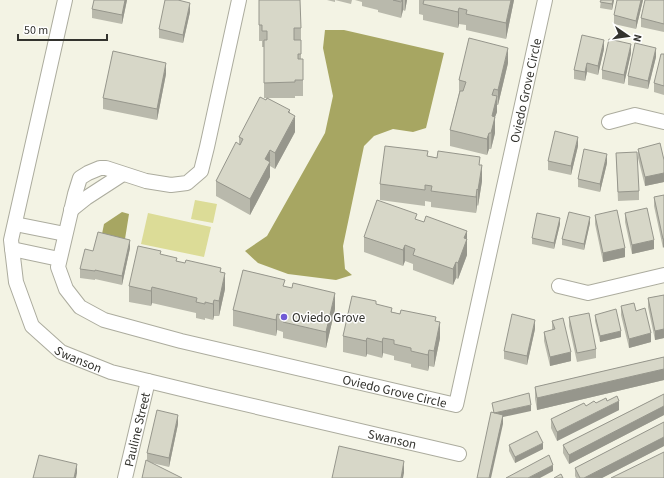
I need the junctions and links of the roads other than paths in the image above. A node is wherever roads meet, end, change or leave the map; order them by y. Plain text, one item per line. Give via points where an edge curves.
1 (65, 0) edge
2 (239, 0) edge
3 (546, 0) edge
4 (608, 122) dead end
5 (664, 122) edge
6 (123, 174) junction
7 (71, 210) junction
8 (15, 224) junction
9 (65, 234) junction
10 (8, 242) edge
11 (59, 259) junction
12 (664, 275) edge
13 (559, 286) dead end
14 (148, 381) junction
15 (459, 454) dead end
16 (125, 478) edge

1 - 8 street, Swanson
2 - 6 street via 201,171 187,183 171,185
3 - 11 street, Oviedo Grove Circle via 456,405 181,341 104,320 80,307 66,289 58,267
4 - 5 street via 636,115
6 - 7 street
6 - 7 street, Oviedo Grove Circle via 100,168 80,178
7 - 9 street, Oviedo Grove Circle
8 - 9 street
8 - 10 street, Swanson
9 - 11 street, Oviedo Grove Circle
10 - 11 street
10 - 14 street, Swanson via 16,282 32,326 36,330 61,352 111,372
12 - 13 street via 588,292
14 - 15 street, Swanson
14 - 16 street, Pauline Street

